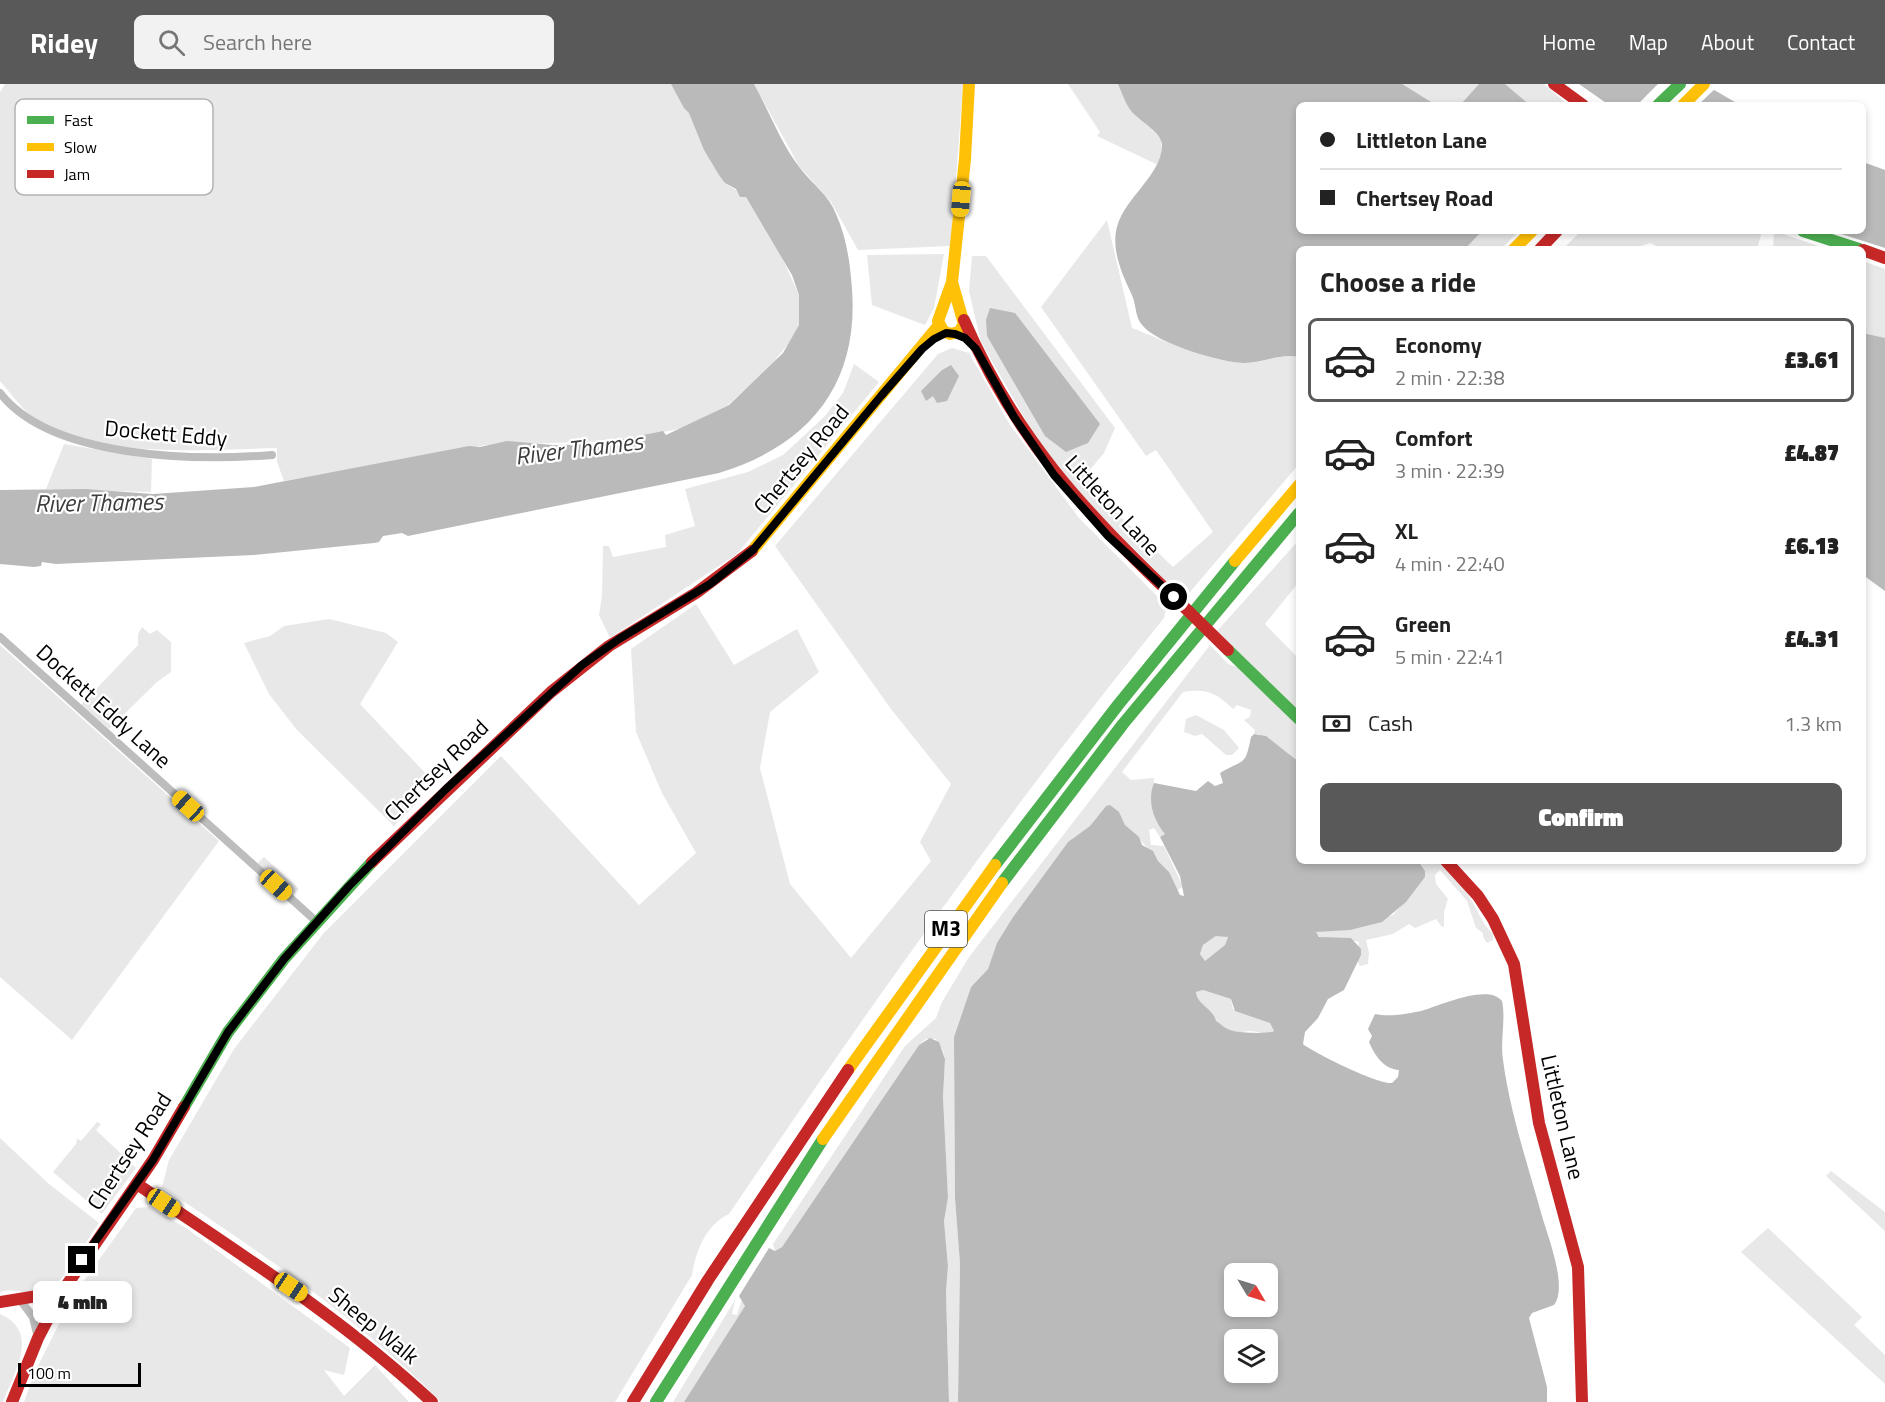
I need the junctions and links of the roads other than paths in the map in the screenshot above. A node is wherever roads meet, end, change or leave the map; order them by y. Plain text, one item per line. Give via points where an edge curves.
1 (969, 84) edge
2 (1554, 84) edge
3 (1680, 84) edge
4 (1704, 84) edge
5 (1579, 102) edge
6 (1661, 102) edge
7 (1686, 102) edge
8 (1529, 234) edge
9 (1554, 234) edge
10 (1812, 234) edge
11 (1517, 246) edge
12 (1543, 246) edge
13 (1850, 246) edge
14 (1866, 251) edge
15 (1885, 258) edge
16 (952, 282) junction
17 (942, 313) junction
18 (961, 315) junction
19 (947, 331) junction
20 (976, 349) junction
21 (0, 393) edge
22 (272, 455) dead end
23 (1296, 489) edge
24 (1296, 517) edge
25 (0, 638) edge
26 (1296, 716) edge
27 (1449, 864) edge
28 (316, 922) junction
29 (137, 1185) junction
30 (62, 1292) junction
31 (21, 1301) junction
32 (0, 1302) edge
33 (54, 1307) junction
34 (38, 1338) junction
35 (12, 1402) edge
36 (432, 1402) edge
37 (633, 1402) edge
38 (656, 1402) edge
39 (1582, 1402) edge

1 - 16 main road
2 - 5 main road
3 - 6 main road
4 - 7 main road
8 - 11 main road
9 - 12 main road
10 - 13 main road
14 - 15 main road
16 - 17 main road
16 - 18 main road, Littleton Lane
17 - 18 main road via 951,309
17 - 19 main road
18 - 19 main road via 962,328
18 - 20 main road, Littleton Lane
19 - 20 main road via 965,338
19 - 28 main road, Chertsey Road via 922,349 753,550 696,593 609,646 551,692 446,789
20 - 26 main road, Littleton Lane, bridge via 1014,417 1054,475 1108,536
21 - 22 street, Dockett Eddy via 12,408 44,428 108,448 239,457
23 - 37 main road, M3 via 1109,713 895,998 730,1245
24 - 38 main road, M3 via 1100,754 925,988 805,1164
25 - 28 street, Dockett Eddy Lane
27 - 39 main road, Littleton Lane via 1478,896 1514,964 1539,1123 1578,1267
28 - 29 main road, Chertsey Road via 228,1032
29 - 30 main road, Chertsey Road
29 - 36 main road, Sheep Walk via 320,1308
30 - 31 main road
30 - 33 main road, Chertsey Road
31 - 32 main road
31 - 33 main road
31 - 34 street via 33,1317
33 - 34 main road, Chertsey Road
34 - 35 main road, Chertsey Road

